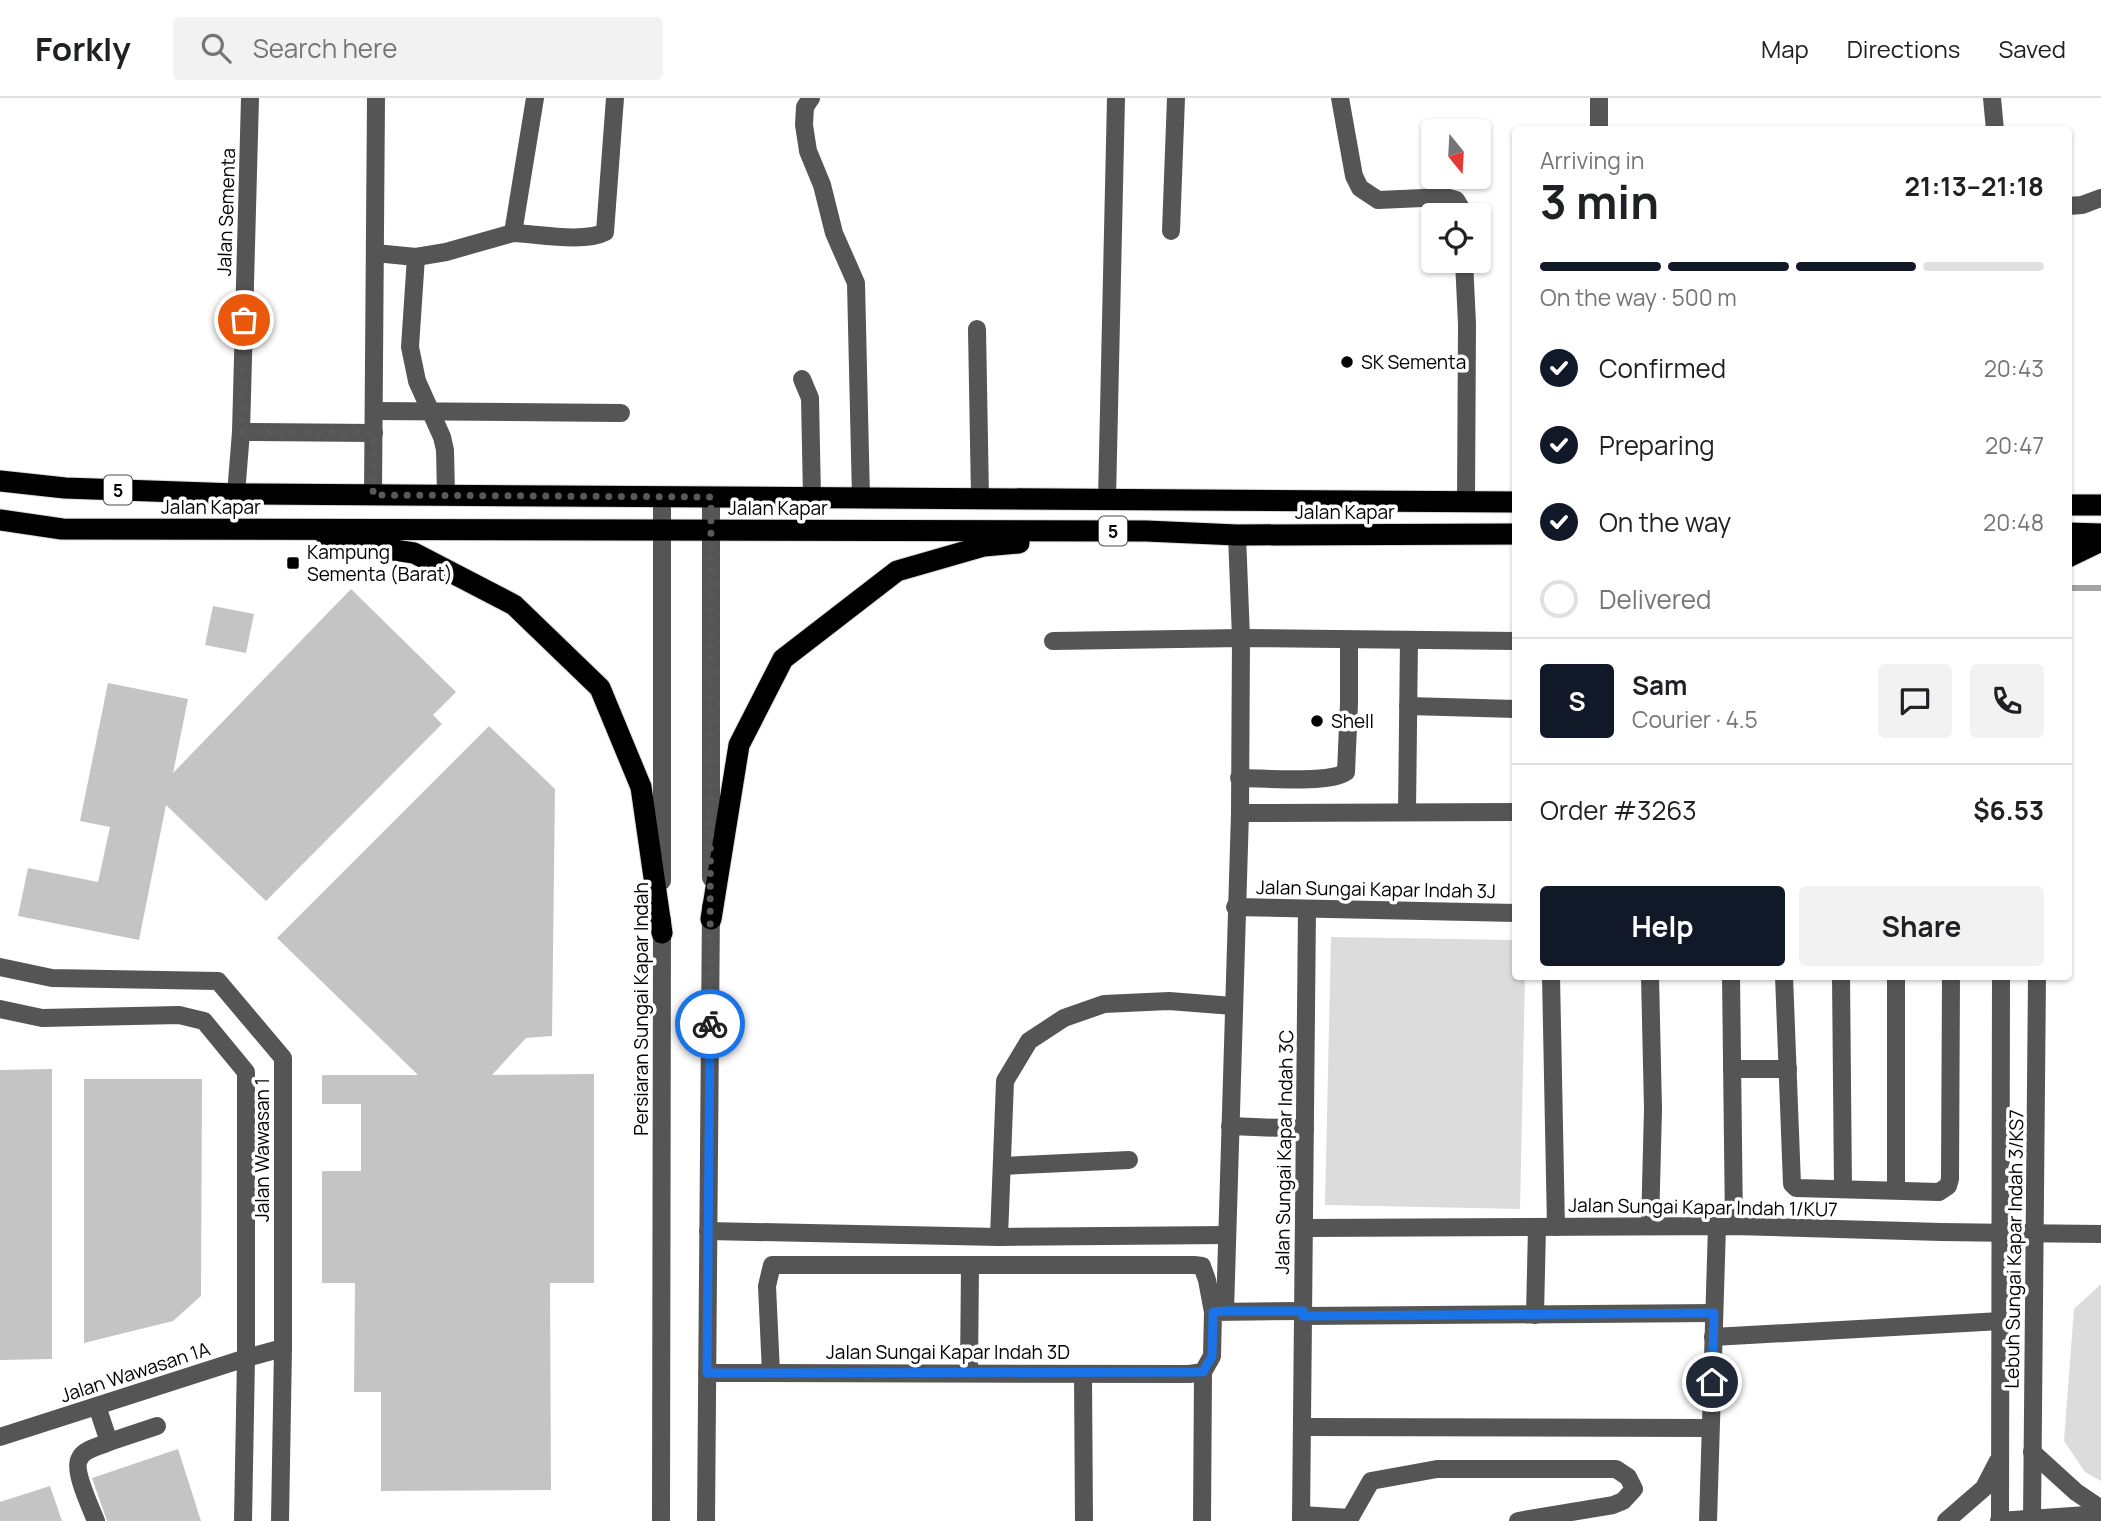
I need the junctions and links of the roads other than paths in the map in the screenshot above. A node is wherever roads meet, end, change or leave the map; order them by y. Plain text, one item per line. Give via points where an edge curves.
1 (250, 98) edge
2 (376, 98) edge
3 (535, 98) edge
4 (615, 98) edge
5 (811, 98) edge
6 (1116, 98) edge
7 (1177, 98) edge
8 (1340, 98) edge
9 (1599, 98) edge
10 (1992, 98) edge
11 (1599, 126) edge
12 (1995, 126) edge
13 (2101, 198) edge
14 (1458, 203) edge
15 (2072, 205) edge
16 (1171, 231) dead end
17 (513, 233) junction
18 (375, 253) junction
19 (416, 257) junction
20 (1465, 273) edge
21 (977, 329) dead end
22 (802, 379) dead end
23 (374, 411) junction
24 (429, 411) junction
25 (621, 413) dead end
26 (242, 432) junction
27 (374, 433) junction
28 (0, 481) edge
29 (236, 495) junction
30 (373, 495) junction
31 (446, 495) junction
32 (662, 496) junction
33 (711, 497) junction
34 (812, 497) junction
35 (862, 498) junction
36 (980, 498) junction
37 (1107, 499) junction
38 (1466, 501) junction
39 (1512, 502) edge
40 (2072, 505) edge
41 (2101, 506) edge
42 (0, 520) edge
43 (250, 529) junction
44 (662, 530) junction
45 (710, 531) junction
46 (1146, 531) junction
47 (2072, 533) edge
48 (1512, 534) edge
49 (2101, 534) edge
50 (1237, 535) junction
51 (2101, 541) edge
52 (2072, 555) edge
53 (1241, 638) junction
54 (1349, 640) junction
55 (1409, 640) junction
56 (1053, 641) dead end
57 (1512, 641) edge
58 (1408, 706) junction
59 (1512, 709) edge
60 (1239, 778) junction
61 (1407, 812) junction
62 (1512, 812) edge
63 (1240, 813) junction
64 (1235, 907) junction
65 (1307, 909) junction
66 (1512, 913) edge
67 (711, 919) junction
68 (662, 933) junction
69 (0, 967) edge
70 (1551, 980) edge
71 (1650, 980) edge
72 (1731, 980) edge
73 (1784, 980) edge
74 (1841, 980) edge
75 (1896, 980) edge
76 (1951, 980) edge
77 (2001, 980) edge
78 (2036, 980) edge
79 (1233, 1006) junction
80 (0, 1009) edge
81 (1732, 1069) junction
82 (1788, 1069) junction
83 (1230, 1126) junction
84 (1305, 1129) junction
85 (1129, 1160) dead end
86 (1002, 1166) junction
87 (1843, 1189) junction
88 (1896, 1190) junction
89 (1650, 1226) junction
90 (1726, 1226) junction
91 (1537, 1227) junction
92 (1556, 1227) junction
93 (1304, 1228) junction
94 (708, 1231) junction
95 (2001, 1232) junction
96 (2036, 1233) junction
97 (2101, 1234) edge
98 (1227, 1235) junction
99 (999, 1237) junction
100 (970, 1265) junction
101 (1219, 1311) junction
102 (1303, 1313) junction
103 (1714, 1313) junction
104 (1535, 1315) junction
105 (2001, 1321) junction
106 (1713, 1337) junction
107 (283, 1348) junction
108 (246, 1358) junction
109 (969, 1372) junction
110 (707, 1373) junction
111 (771, 1373) junction
112 (1196, 1373) junction
113 (1083, 1374) junction
114 (97, 1406) junction
115 (157, 1426) dead end
116 (1302, 1427) junction
117 (1710, 1428) junction
118 (0, 1437) edge
119 (109, 1442) junction
120 (2032, 1452) junction
121 (2000, 1456) junction
122 (2101, 1512) edge
123 (1301, 1518) edge
124 (1350, 1519) edge
125 (2032, 1519) edge
126 (96, 1521) edge
127 (243, 1521) edge
128 (280, 1521) edge
129 (661, 1521) edge
130 (706, 1521) edge
131 (1084, 1521) edge
132 (1202, 1521) edge
133 (1518, 1521) edge
134 (1708, 1521) edge
135 (1946, 1521) edge
136 (1999, 1521) edge

1 - 26 street, Jalan Sementa
2 - 18 street
3 - 17 street
4 - 17 street via 605,232 583,236
5 - 35 street via 804,116 808,151 834,233 856,283
6 - 37 street
7 - 16 street
8 - 14 street via 1360,188 1378,200 1445,197
9 - 11 street
10 - 12 street
13 - 15 street
17 - 19 street
18 - 19 street
18 - 23 street
19 - 24 street via 410,347
20 - 38 street
21 - 36 street
22 - 34 street via 810,398
23 - 24 street
23 - 27 street
24 - 25 street
24 - 31 street via 445,450
26 - 27 street
26 - 29 street, Jalan Sementa
27 - 30 street
28 - 29 highway, Jalan Kapar / 5
29 - 30 highway, Jalan Kapar / 5
30 - 31 highway, Jalan Kapar / 5
31 - 32 highway, Jalan Kapar / 5
32 - 33 highway, Jalan Kapar / 5
32 - 44 street, Persiaran Sungai Kapar Indah
33 - 34 highway, Jalan Kapar / 5
33 - 45 street
34 - 35 highway, Jalan Kapar / 5
35 - 36 highway, Jalan Kapar / 5
36 - 37 highway, Jalan Kapar / 5
37 - 38 highway, Jalan Kapar / 5
38 - 39 highway, Jalan Kapar / 5
40 - 41 highway
42 - 43 highway, Jalan Kapar / 5 via 62,529
43 - 44 highway, Jalan Kapar / 5
43 - 68 highway via 414,553 514,605 600,688 642,787
44 - 45 highway, Jalan Kapar / 5
44 - 68 street, Persiaran Sungai Kapar Indah
45 - 46 highway, Jalan Kapar / 5
45 - 67 street
46 - 50 highway, Jalan Kapar / 5
46 - 67 highway via 984,546 897,571 783,659 739,745
47 - 49 highway
48 - 50 highway, Jalan Kapar / 5
50 - 53 street
51 - 52 highway
53 - 54 street
53 - 56 street
53 - 60 street
54 - 55 street
54 - 60 street via 1346,772 1301,779
55 - 57 street
55 - 58 street
58 - 59 street
58 - 61 street
60 - 63 street
61 - 62 street
61 - 63 street
63 - 64 street
64 - 65 street, Jalan Sungai Kapar Indah 3J
64 - 79 street
65 - 66 street, Jalan Sungai Kapar Indah 3J
65 - 84 street, Jalan Sungai Kapar Indah 3C
67 - 94 street
68 - 129 street, Persiaran Sungai Kapar Indah
69 - 107 street, Jalan Wawasan 1 via 52,978 218,981 283,1058
70 - 92 street
71 - 89 street
72 - 81 street
73 - 82 street
74 - 87 street
75 - 88 street
76 - 88 street via 1950,1179 1938,1192
77 - 95 street, Lebuh Sungai Kapar Indah 3/KS7
78 - 96 street, Lebuh Sungai Kapar Indah 3/KS7
79 - 83 street
79 - 86 street via 1169,1001 1104,1004 1064,1018 1029,1041 1005,1081
80 - 108 street, Jalan Wawasan 1 via 42,1018 179,1015 204,1021 246,1072
81 - 82 street
81 - 90 street
82 - 87 street via 1792,1184 1796,1188
83 - 84 street
83 - 98 street
84 - 93 street, Jalan Sungai Kapar Indah 3C
85 - 86 street
86 - 99 street
87 - 88 street
89 - 90 street, Jalan Sungai Kapar Indah 1/KU7
89 - 92 street, Jalan Sungai Kapar Indah 1/KU7
90 - 95 street, Jalan Sungai Kapar Indah 1/KU7
90 - 103 street
91 - 92 street, Jalan Sungai Kapar Indah 1/KU7
91 - 93 street, Jalan Sungai Kapar Indah 1/KU7
91 - 104 street
93 - 102 street, Jalan Sungai Kapar Indah 3C
94 - 99 street
94 - 110 street
95 - 96 street, Jalan Sungai Kapar Indah 1/KU7
95 - 105 street, Lebuh Sungai Kapar Indah 3/KS7
96 - 97 street, Jalan Sungai Kapar Indah 1/KU7
96 - 120 street, Lebuh Sungai Kapar Indah 3/KS7
98 - 99 street
98 - 101 street
100 - 101 street via 1202,1266
100 - 109 street
100 - 111 street via 772,1265 767,1286
101 - 102 street
101 - 112 street via 1212,1356
102 - 104 street
102 - 116 street, Jalan Sungai Kapar Indah 3C
103 - 104 street
103 - 106 street
105 - 106 street
105 - 121 street, Lebuh Sungai Kapar Indah 3/KS7
106 - 117 street
107 - 108 street, Jalan Wawasan 1A
107 - 128 street, Jalan Wawasan 1
108 - 114 street, Jalan Wawasan 1A
108 - 127 street, Jalan Wawasan 1
109 - 111 street, Jalan Sungai Kapar Indah 3D
109 - 113 street, Jalan Sungai Kapar Indah 3D
110 - 111 street, Jalan Sungai Kapar Indah 3D
110 - 130 street
112 - 113 street, Jalan Sungai Kapar Indah 3D
112 - 132 street
113 - 131 street
114 - 118 street, Jalan Wawasan 1A
114 - 119 street
115 - 119 street
116 - 117 street
116 - 123 street, Jalan Sungai Kapar Indah 3C
117 - 134 street
119 - 126 street via 79,1458 77,1469
120 - 122 street
120 - 125 street, Lebuh Sungai Kapar Indah 3/KS7
121 - 135 street via 1984,1488
121 - 136 street, Lebuh Sungai Kapar Indah 3/KS7
122 - 125 street
123 - 124 street
124 - 133 street via 1371,1481 1437,1469 1616,1469 1628,1477 1634,1489 1613,1505
125 - 136 street

